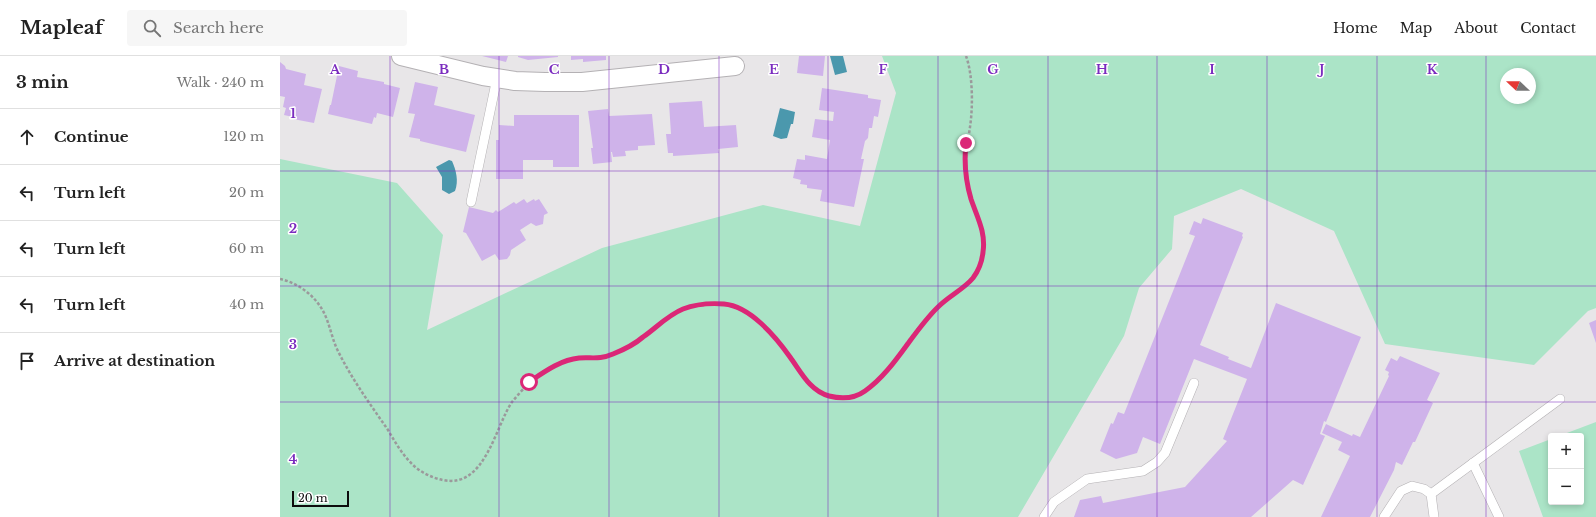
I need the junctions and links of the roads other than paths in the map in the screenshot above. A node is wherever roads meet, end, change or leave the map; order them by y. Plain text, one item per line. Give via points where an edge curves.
1 (401, 56) edge
2 (735, 66) dead end
3 (497, 78) junction
4 (471, 202) dead end
5 (1194, 383) dead end
6 (1560, 399) dead end
7 (1473, 463) junction
8 (1431, 494) junction
9 (1044, 517) edge
10 (1384, 517) edge
11 (1434, 517) edge
12 (1499, 517) edge

1 - 3 street
2 - 3 street via 582,82
3 - 4 lane
5 - 9 lane via 1165,453 1157,462 1142,471 1087,479 1054,502
6 - 7 lane
7 - 8 lane
7 - 12 lane
8 - 10 lane via 1412,486 1401,491
8 - 11 lane

